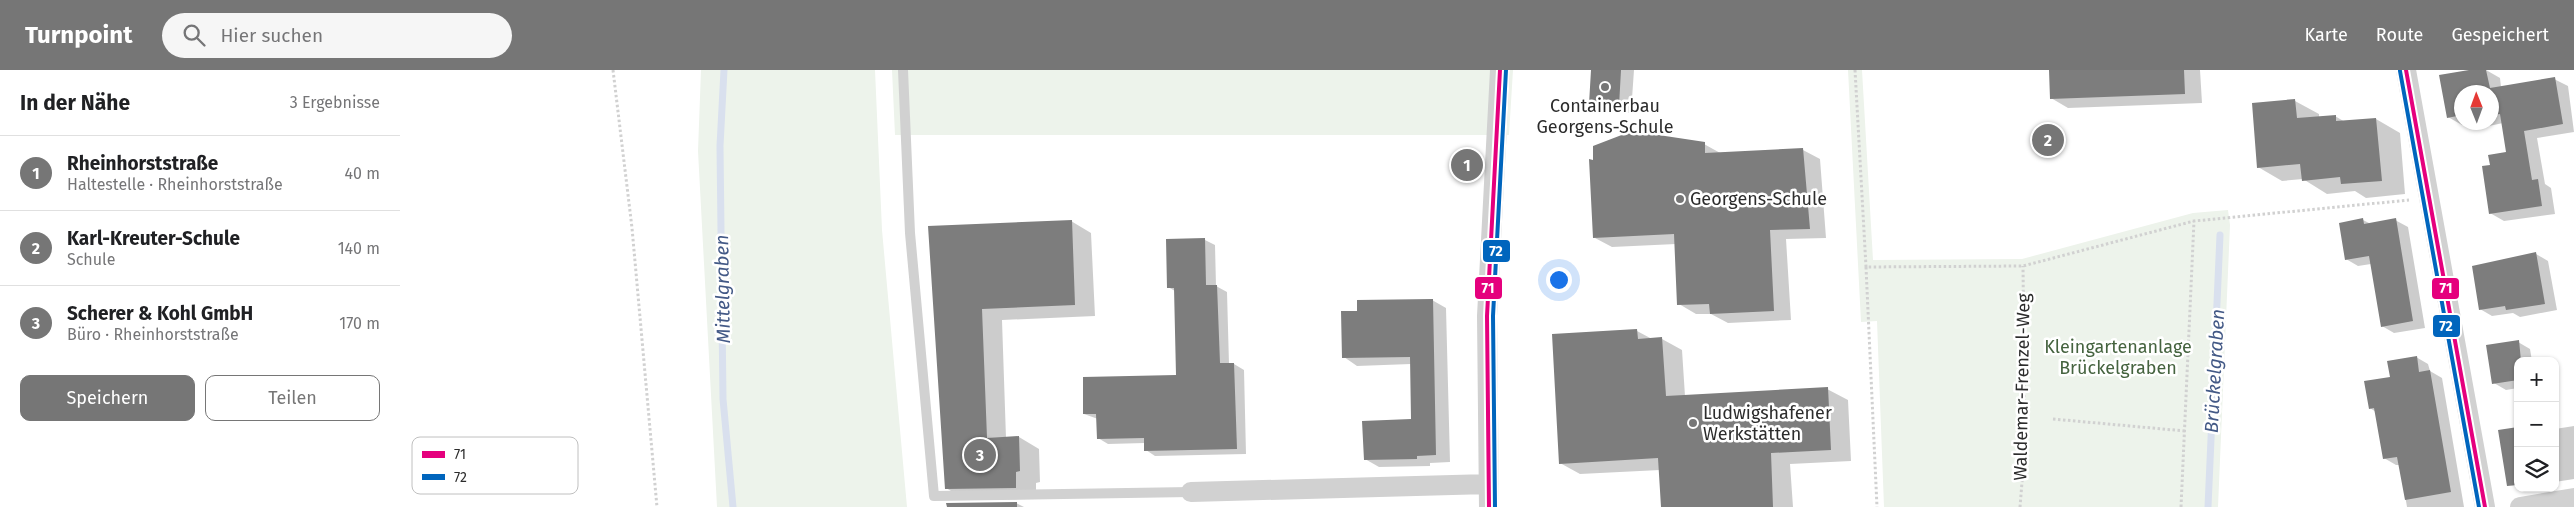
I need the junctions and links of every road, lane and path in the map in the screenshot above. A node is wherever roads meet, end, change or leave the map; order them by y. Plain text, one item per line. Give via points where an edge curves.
1 (613, 70) edge
2 (903, 70) edge
3 (1500, 70) edge
4 (1855, 70) edge
5 (2406, 70) edge
6 (2429, 197) junction
7 (2194, 221) junction
8 (2023, 266) junction
9 (1866, 267) junction
10 (2054, 419) dead end
11 (2185, 431) junction
12 (1489, 484) junction
13 (1190, 492) joint
14 (2574, 498) edge
15 (657, 507) edge
16 (1489, 507) edge
17 (1877, 507) edge
18 (2020, 507) edge
19 (2181, 507) edge
20 (2485, 507) edge
21 (2520, 507) edge

1 - 15 path via 632,228
2 - 13 lane via 910,234 934,496
3 - 12 street via 1486,316
4 - 9 path
5 - 6 street
6 - 7 path
6 - 20 street
7 - 8 path
7 - 11 path
8 - 9 path
8 - 18 path, Waldemar-Frenzel-Weg via 2025,445
9 - 17 path
10 - 11 path
11 - 19 path
12 - 13 street
12 - 16 street
14 - 21 street

